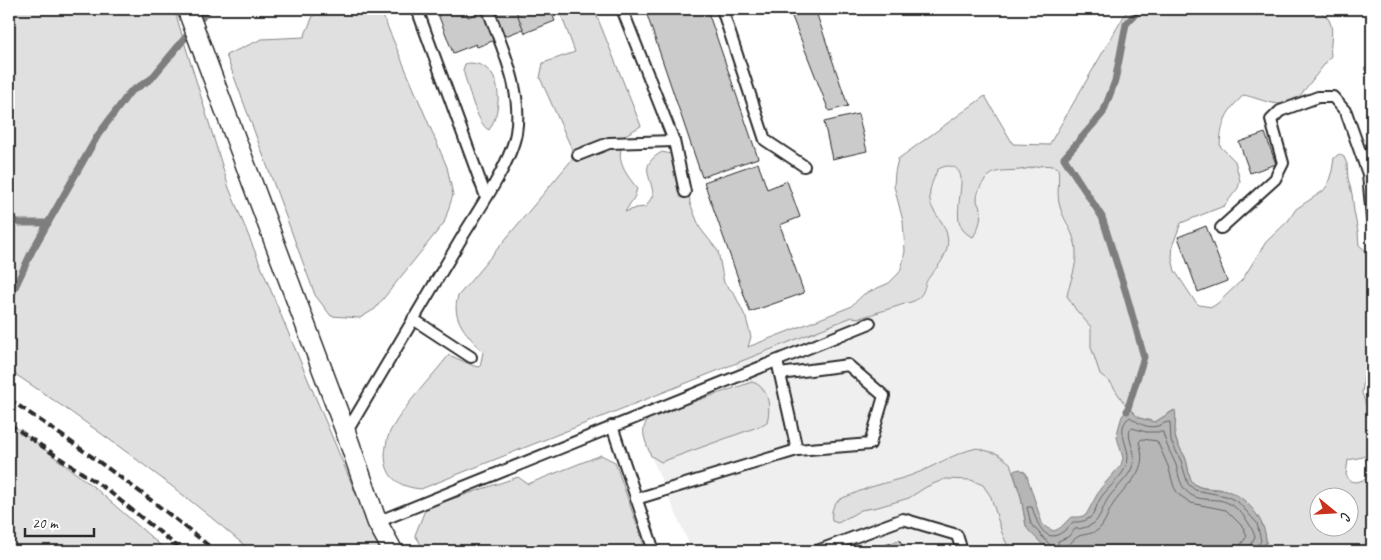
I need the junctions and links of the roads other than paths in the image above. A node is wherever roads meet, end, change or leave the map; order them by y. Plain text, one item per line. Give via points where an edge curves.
1 (417, 9) edge
2 (488, 9) edge
3 (622, 9) edge
4 (722, 9) edge
5 (188, 11) edge
6 (674, 141) junction
7 (578, 155) dead end
8 (804, 166) dead end
9 (1370, 173) edge
10 (685, 192) dead end
11 (486, 197) junction
12 (1372, 218) edge
13 (1221, 228) dead end
14 (413, 320) junction
15 (870, 323) dead end
16 (471, 357) dead end
17 (777, 360) junction
18 (780, 374) junction
19 (612, 426) junction
20 (346, 433) junction
21 (797, 450) junction
22 (636, 499) junction
23 (377, 522) junction
24 (393, 551) edge
25 (654, 551) edge
26 (817, 551) edge
27 (962, 551) edge

1 - 11 lane
2 - 11 lane via 515,82 517,105 516,132 511,151
3 - 6 lane
4 - 8 lane via 765,140
5 - 20 street
6 - 7 lane via 609,143
6 - 10 lane
9 - 12 lane
9 - 13 lane via 1346,112 1334,97 1318,97 1280,111 1271,120 1283,163 1275,179
11 - 14 lane
14 - 16 lane
14 - 20 lane
15 - 17 lane
17 - 18 lane
17 - 19 lane
18 - 21 lane
18 - 21 lane via 848,365 884,396 870,444
19 - 22 lane
19 - 23 lane
20 - 23 street
21 - 22 lane
22 - 25 lane
23 - 24 street
26 - 27 lane via 903,519 957,535

